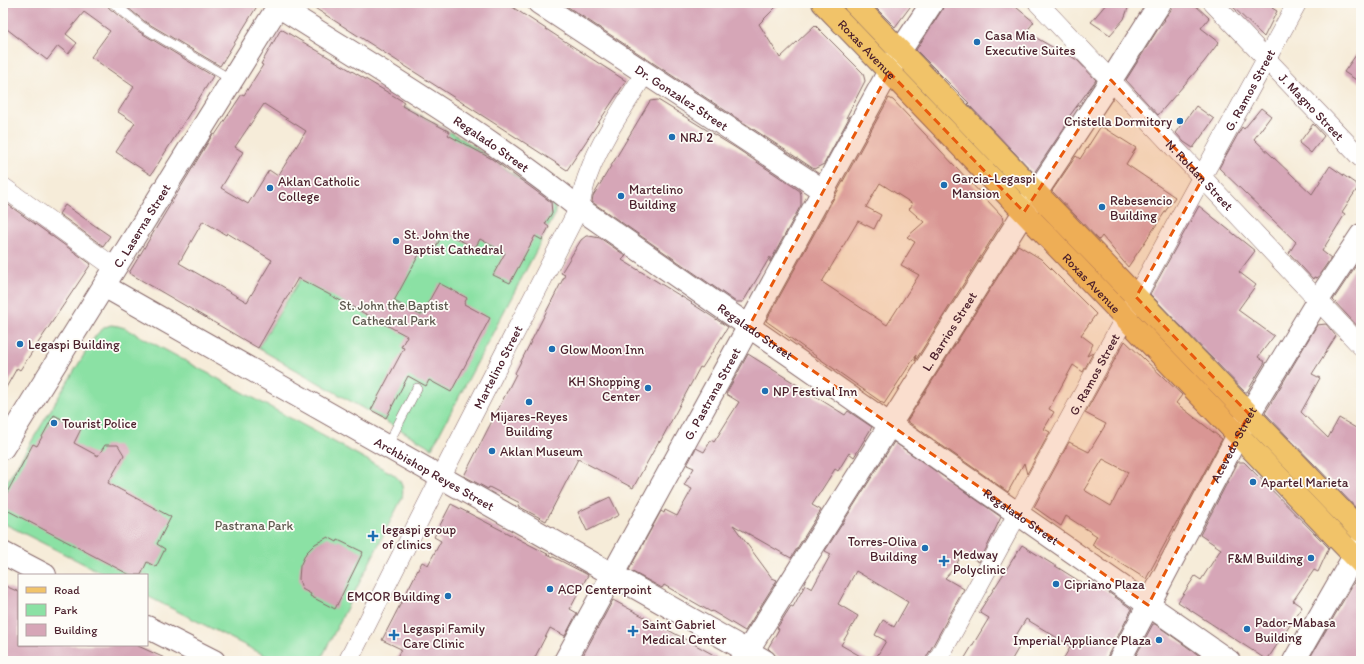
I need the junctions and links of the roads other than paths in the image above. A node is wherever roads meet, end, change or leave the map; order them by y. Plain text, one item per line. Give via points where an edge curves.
1 (113, 3) edge
2 (539, 3) edge
3 (823, 3) edge
4 (854, 3) edge
5 (932, 3) edge
6 (1038, 3) edge
7 (1160, 3) edge
8 (1213, 3) edge
9 (1298, 3) edge
10 (279, 5) edge
11 (900, 51) junction
12 (1266, 59) junction
13 (889, 72) junction
14 (645, 73) junction
15 (232, 80) junction
16 (1111, 80) junction
17 (1361, 158) edge
18 (1203, 178) junction
19 (3, 187) edge
20 (824, 191) junction
21 (1036, 192) junction
22 (579, 208) junction
23 (1024, 212) junction
24 (1361, 235) edge
25 (109, 277) junction
26 (1136, 297) junction
27 (1318, 300) junction
28 (1125, 317) junction
29 (749, 326) junction
30 (1361, 346) edge
31 (418, 388) dead end
32 (1249, 414) junction
33 (890, 425) junction
34 (1238, 434) junction
35 (387, 446) junction
36 (3, 448) edge
37 (440, 477) junction
38 (1018, 514) junction
39 (1361, 530) edge
40 (3, 553) edge
41 (1359, 554) edge
42 (44, 574) edge
43 (612, 574) junction
44 (1148, 605) junction
45 (148, 628) edge
46 (751, 658) edge
47 (211, 660) edge
48 (348, 661) edge
49 (565, 661) edge
50 (937, 661) edge
51 (1119, 661) edge
52 (1229, 661) edge
53 (1294, 661) edge

1 - 15 lane via 141,26
2 - 14 street, Dr. Gonzalez Street
3 - 13 main road, Roxas Avenue
4 - 11 main road, Roxas Avenue
5 - 11 street, G. Pastrana Street
6 - 16 street, N. Roldan Street
7 - 16 street, L. Barrios Street
8 - 12 street, J. Magno Street
9 - 12 street, G. Ramos Street
10 - 15 street, C. Laserna Street
10 - 22 street, Regalado Street via 471,129 546,181
11 - 13 street, G. Pastrana Street
11 - 21 main road, Roxas Avenue
12 - 17 street, J. Magno Street
12 - 18 street, G. Ramos Street
13 - 20 street, G. Pastrana Street
13 - 23 main road, Roxas Avenue
14 - 20 street, Dr. Gonzalez Street
14 - 22 street, Martelino Street via 607,135 587,175
15 - 25 street, C. Laserna Street
16 - 18 street, N. Roldan Street
16 - 21 street, L. Barrios Street
18 - 26 street, G. Ramos Street
18 - 27 street, N. Roldan Street
19 - 25 street
20 - 29 street, G. Pastrana Street
21 - 23 street, L. Barrios Street
21 - 26 main road, Roxas Avenue
22 - 29 street, Regalado Street
22 - 37 street, Martelino Street
23 - 28 main road, Roxas Avenue
23 - 33 street, L. Barrios Street
24 - 27 street, Acevedo Street
25 - 35 street, Archbishop Reyes Street
25 - 36 street, C. Laserna Street
26 - 28 street, G. Ramos Street
26 - 32 main road, Roxas Avenue
27 - 30 street, N. Roldan Street
27 - 32 street, Acevedo Street
28 - 34 main road, Roxas Avenue
28 - 38 street, G. Ramos Street
29 - 33 street, Regalado Street
29 - 43 street, G. Pastrana Street
31 - 35 lane
32 - 34 street, Acevedo Street
32 - 39 main road, Roxas Avenue
33 - 38 street, Regalado Street
33 - 46 street, L. Barrios Street
34 - 41 main road, Roxas Avenue
34 - 44 street, Acevedo Street
35 - 37 street, Archbishop Reyes Street
37 - 43 street, Archbishop Reyes Street
37 - 48 street, Martelino Street
38 - 44 street, Regalado Street
38 - 50 street, G. Ramos Street
40 - 42 street
41 - 53 street
43 - 46 street, Archbishop Reyes Street
43 - 49 street, G. Pastrana Street
44 - 51 street, Acevedo Street
44 - 52 street, Regalado Street
45 - 47 street

